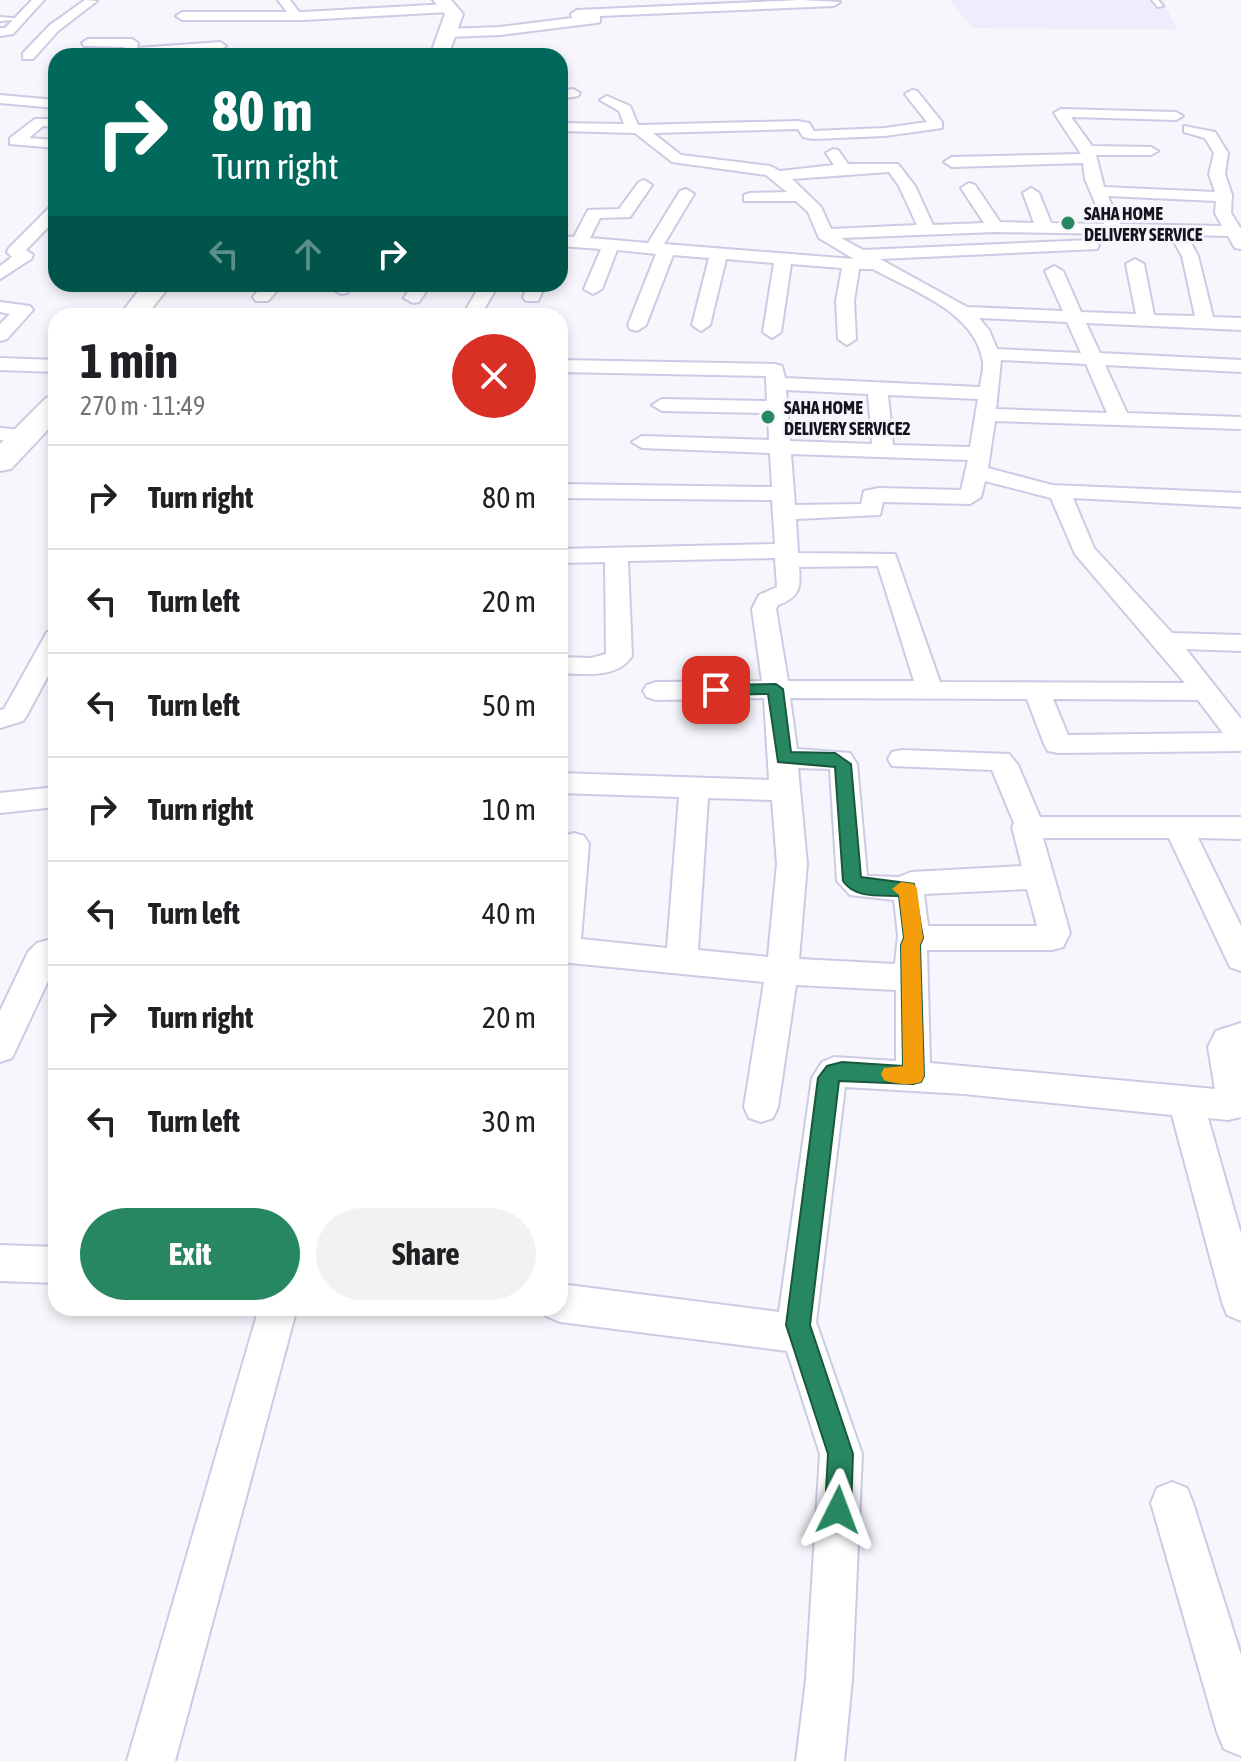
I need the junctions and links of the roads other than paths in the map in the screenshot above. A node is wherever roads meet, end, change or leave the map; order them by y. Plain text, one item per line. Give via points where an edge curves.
1 (38, 0) edge
2 (70, 0) edge
3 (188, 0) edge
4 (284, 0) edge
5 (91, 1) edge
6 (104, 1) edge
7 (834, 2) dead end
8 (446, 4) edge
9 (616, 5) edge
10 (665, 15) dead end
11 (182, 16) junction
12 (261, 16) junction
13 (298, 16) junction
14 (0, 19) edge
15 (20, 19) junction
16 (578, 20) junction
17 (173, 27) dead end
18 (0, 32) edge
19 (246, 32) dead end
20 (447, 33) junction
21 (88, 43) dead end
22 (220, 46) dead end
23 (131, 48) edge
24 (197, 48) edge
25 (442, 48) edge
26 (28, 56) dead end
27 (912, 94) dead end
28 (0, 99) edge
29 (607, 100) dead end
30 (48, 103) edge
31 (1176, 116) dead end
32 (48, 122) edge
33 (11, 124) dead end
34 (34, 127) junction
35 (568, 127) edge
36 (636, 129) junction
37 (1189, 129) dead end
38 (820, 135) junction
39 (48, 143) edge
40 (1151, 151) dead end
41 (1088, 154) junction
42 (952, 162) dead end
43 (844, 169) junction
44 (778, 176) junction
45 (976, 181) dead end
46 (1027, 183) dead end
47 (1090, 183) junction
48 (644, 185) dead end
49 (686, 194) dead end
50 (1163, 194) junction
51 (800, 196) junction
52 (1224, 197) junction
53 (750, 198) dead end
54 (48, 218) edge
55 (995, 227) junction
56 (1044, 227) junction
57 (1088, 227) junction
58 (1113, 227) junction
59 (927, 229) junction
60 (1172, 229) junction
61 (825, 234) junction
62 (1237, 238) edge
63 (568, 242) edge
64 (580, 243) junction
65 (611, 245) junction
66 (660, 249) junction
67 (719, 253) junction
68 (783, 258) junction
69 (856, 259) junction
70 (1135, 264) dead end
71 (1054, 271) dead end
72 (0, 274) edge
73 (593, 289) dead end
74 (152, 292) edge
75 (0, 307) edge
76 (138, 308) edge
77 (963, 312) junction
78 (1077, 318) junction
79 (1146, 320) junction
80 (1205, 322) junction
81 (1241, 324) edge
82 (637, 325) dead end
83 (701, 325) dead end
84 (772, 332) dead end
85 (0, 335) edge
86 (847, 339) dead end
87 (991, 354) junction
88 (1096, 361) junction
89 (0, 364) edge
90 (48, 366) edge
91 (568, 366) edge
92 (1241, 366) edge
93 (777, 384) junction
94 (877, 388) junction
95 (988, 393) junction
96 (662, 405) dead end
97 (778, 407) junction
98 (48, 410) edge
99 (985, 415) junction
100 (1119, 418) junction
101 (1241, 423) edge
102 (12, 435) edge
103 (642, 442) dead end
104 (779, 446) junction
105 (883, 451) junction
106 (0, 462) edge
107 (978, 463) junction
108 (568, 491) edge
109 (1056, 491) junction
110 (1241, 500) edge
111 (782, 503) junction
112 (616, 555) junction
113 (568, 556) edge
114 (787, 556) junction
115 (1165, 641) junction
116 (1241, 643) edge
117 (48, 657) edge
118 (568, 665) edge
119 (776, 689) junction
120 (930, 690) junction
121 (656, 691) dead end
122 (1037, 691) junction
123 (1207, 692) junction
124 (0, 719) edge
125 (1241, 740) edge
126 (902, 759) dead end
127 (784, 772) junction
128 (568, 783) edge
129 (694, 789) junction
130 (48, 798) edge
131 (0, 803) edge
132 (1029, 825) junction
133 (1179, 828) junction
134 (1241, 828) edge
135 (574, 844) dead end
136 (1038, 877) junction
137 (908, 889) junction
138 (568, 897) edge
139 (914, 938) junction
140 (568, 950) edge
141 (48, 952) edge
142 (1241, 958) edge
143 (682, 960) junction
144 (782, 971) junction
145 (911, 978) junction
146 (1241, 1037) edge
147 (0, 1048) edge
148 (913, 1076) junction
149 (1186, 1101) junction
150 (761, 1107) dead end
151 (0, 1263) edge
152 (48, 1265) edge
153 (1241, 1302) edge
154 (568, 1304) edge
155 (276, 1316) edge
156 (798, 1325) junction
157 (1172, 1503) dead end
158 (1241, 1732) edge
159 (151, 1761) edge
160 (820, 1761) edge

1 - 15 street
2 - 5 street
3 - 11 street
4 - 13 street
5 - 6 street
5 - 26 street
7 - 9 street
8 - 13 street
8 - 20 main road via 454,14
9 - 16 street via 579,13
10 - 16 street
11 - 12 street
11 - 17 street
12 - 13 street
12 - 19 street
14 - 15 lane
15 - 18 street via 9,31
16 - 20 street via 547,19 500,31
20 - 25 main road
21 - 23 street via 132,43
22 - 24 street
27 - 38 street via 937,125
28 - 30 street
29 - 36 street via 625,109
31 - 41 street via 1061,113
32 - 34 street
33 - 34 street
34 - 39 street via 15,141
35 - 36 street
36 - 38 street via 771,119
36 - 44 street via 677,159 751,166
37 - 52 street via 1210,135 1221,153 1217,174
38 - 43 street
40 - 41 street
41 - 42 street
41 - 47 street
43 - 44 street
43 - 59 street via 893,167
44 - 51 street
45 - 55 street
46 - 56 street
47 - 50 street
47 - 58 street
48 - 64 street via 624,214 594,213
49 - 66 street
50 - 52 street
50 - 60 street
51 - 53 street
51 - 61 street via 815,210
52 - 62 street via 1223,213
54 - 72 street via 15,252 25,255
55 - 56 street
55 - 59 street
56 - 57 street
57 - 58 street
57 - 69 street via 1089,247
58 - 60 street
59 - 61 street
60 - 62 street
60 - 80 street via 1190,256
61 - 69 street
63 - 64 street
64 - 65 street
65 - 66 street
65 - 73 street
66 - 67 street
66 - 82 street
67 - 68 street
67 - 83 street
68 - 69 street
68 - 84 street
69 - 77 street
69 - 86 street via 845,301
70 - 79 street
71 - 78 street
74 - 76 main road
75 - 85 street via 24,310
77 - 78 street
77 - 87 street via 980,330
78 - 79 street
78 - 88 street
79 - 80 street
80 - 81 street
87 - 88 street
87 - 95 street
88 - 92 street
88 - 100 street
89 - 90 street
91 - 93 street via 772,369
93 - 94 street
93 - 97 street
94 - 95 street
94 - 105 street
95 - 99 street
96 - 97 street
97 - 104 street
98 - 102 main road
99 - 100 street
99 - 107 street
100 - 101 street
102 - 106 main road
103 - 104 street
104 - 105 street
104 - 111 street
105 - 107 street
107 - 109 street
107 - 111 street via 970,497 879,495 872,496 872,510 867,511
108 - 111 street
109 - 110 street
109 - 115 street via 1083,549
111 - 114 street
112 - 113 street
112 - 114 street
112 - 118 street via 619,656 607,664
114 - 119 street via 788,591 768,600 764,609
114 - 120 street via 887,559
115 - 116 street
115 - 123 street
117 - 124 street via 14,715
119 - 120 street
119 - 121 street
119 - 127 street
120 - 122 street
122 - 123 street
122 - 125 street via 1058,744
123 - 125 street
126 - 132 street via 999,761
127 - 129 street via 777,792
127 - 137 street via 840,760 852,881 861,887
127 - 144 street via 792,864
128 - 129 street
129 - 143 street
130 - 131 street
132 - 133 street
132 - 136 street via 1025,832
133 - 134 street
133 - 142 street
135 - 138 street
136 - 137 street via 918,881
136 - 139 street via 1052,938
137 - 139 street
139 - 145 street
140 - 143 street
141 - 147 street via 39,961
143 - 144 street
144 - 145 street
144 - 150 street
145 - 148 street
146 - 149 street via 1225,1047 1234,1104
148 - 149 street
148 - 156 street via 842,1071 829,1078
149 - 153 street
151 - 152 street
154 - 156 street via 784,1332
155 - 159 street
156 - 160 street via 841,1454
157 - 158 street

